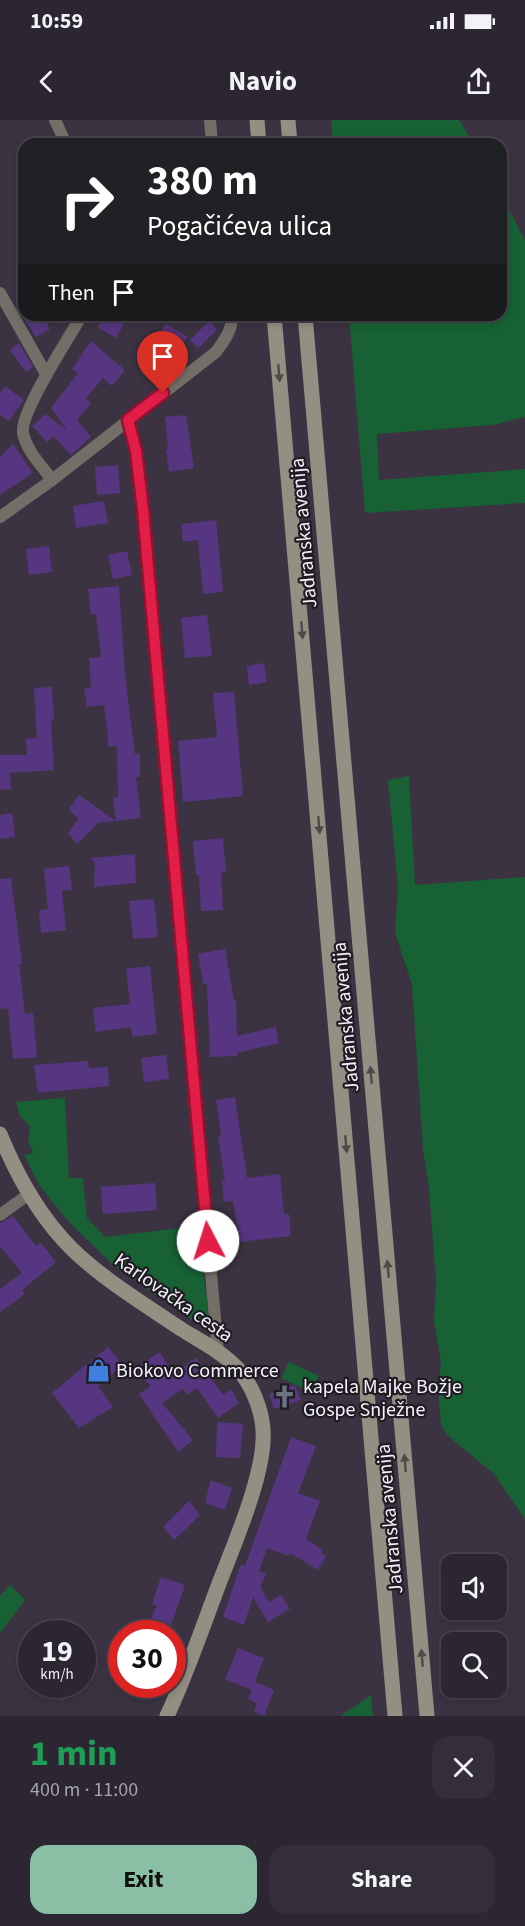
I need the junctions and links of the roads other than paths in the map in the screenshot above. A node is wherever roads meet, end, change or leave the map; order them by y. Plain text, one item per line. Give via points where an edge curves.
1 (55, 120) edge
2 (210, 120) edge
3 (257, 120) edge
4 (288, 120) edge
5 (63, 138) edge
6 (212, 138) edge
7 (258, 138) edge
8 (290, 138) edge
9 (0, 293) edge
10 (78, 321) edge
11 (232, 321) edge
12 (275, 321) edge
13 (306, 321) edge
14 (46, 374) junction
15 (128, 420) junction
16 (52, 480) junction
17 (0, 517) edge
18 (0, 1134) edge
19 (29, 1194) junction
20 (0, 1215) edge
21 (218, 1352) junction
22 (167, 1716) edge
23 (395, 1716) edge
24 (427, 1716) edge

1 - 5 street
2 - 6 street
3 - 7 main road
4 - 8 main road
9 - 14 street
10 - 14 street
11 - 15 street via 216,352
12 -> 23 main road, Jadranska avenija
24 -> 13 main road, Jadranska avenija
14 - 16 street via 23,424 23,434
15 - 16 street
15 - 21 street via 136,451 144,520
16 - 17 street
18 - 19 main road, Karlovačka cesta
19 - 20 street
19 - 21 main road, Karlovačka cesta via 72,1248 100,1273
21 - 22 main road, Karlovačka cesta via 237,1367 249,1384 263,1430 260,1460 246,1513

